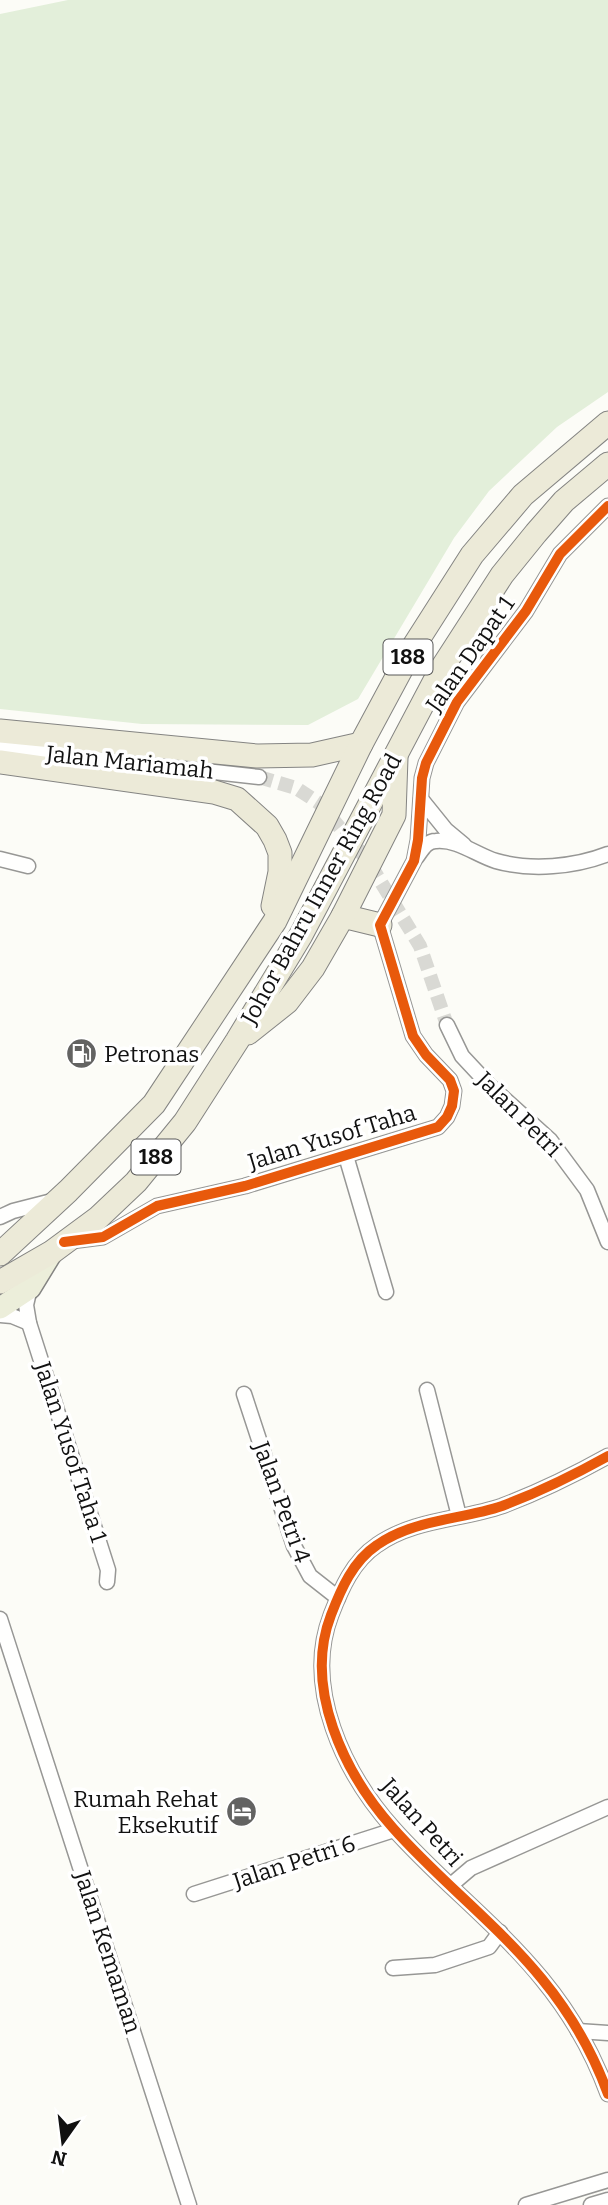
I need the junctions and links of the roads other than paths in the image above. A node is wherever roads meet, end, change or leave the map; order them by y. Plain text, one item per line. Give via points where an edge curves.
1 (608, 423) edge
2 (608, 464) edge
3 (608, 506) edge
4 (0, 731) edge
5 (361, 744) junction
6 (0, 748) edge
7 (396, 749) junction
8 (0, 762) edge
9 (259, 776) tunnel mouth
10 (421, 799) junction
11 (468, 848) junction
12 (608, 854) edge
13 (0, 859) edge
14 (414, 861) junction
15 (28, 866) dead end
16 (343, 916) junction
17 (380, 925) junction
18 (268, 933) junction
19 (447, 1025) tunnel mouth
20 (237, 1041) junction
21 (346, 1156) junction
22 (59, 1199) junction
23 (0, 1217) edge
24 (608, 1242) edge
25 (58, 1247) junction
26 (2, 1253) edge
27 (0, 1282) edge
28 (30, 1288) junction
29 (386, 1292) dead end
30 (0, 1308) edge
31 (0, 1315) edge
32 (29, 1323) junction
33 (428, 1391) dead end
34 (244, 1394) dead end
35 (608, 1456) edge
36 (459, 1516) junction
37 (107, 1582) dead end
38 (338, 1598) junction
39 (0, 1619) edge
40 (608, 1807) edge
41 (394, 1830) junction
42 (451, 1885) junction
43 (194, 1894) dead end
44 (500, 1932) junction
45 (393, 1968) dead end
46 (578, 2031) junction
47 (608, 2033) edge
48 (608, 2094) edge
49 (608, 2180) edge
50 (608, 2200) edge
51 (189, 2205) edge
52 (526, 2205) edge
53 (591, 2205) edge

1 - 5 highway, Johor Bahru Inner Ring Road / 188 via 523,495 472,555 412,649
2 - 7 highway, Johor Bahru Inner Ring Road / 188 via 564,501 502,575 439,671
3 - 10 street, Jalan Dapat 1 via 560,554 526,611 457,702 426,763
4 - 5 highway via 257,756 312,755
5 - 18 highway, Johor Bahru Inner Ring Road / 188
6 - 9 street, Jalan Mariamah
7 - 16 highway via 394,815
7 - 20 highway, Johor Bahru Inner Ring Road / 188 via 301,935
8 - 18 highway via 237,799 267,826 280,853
10 - 11 street
10 - 14 street, Jalan Dapat 1
11 - 12 street via 496,861 525,865 576,863
11 - 14 street via 432,840
13 - 15 street
14 - 17 street, Jalan Dapat 1
16 - 17 highway
16 - 20 highway via 287,1002
17 - 21 street, Jalan Yusof Taha via 413,1036 450,1080 452,1106 438,1127
18 - 22 highway, Johor Bahru Inner Ring Road / 188 via 154,1104
19 - 24 street, Jalan Petri via 462,1056 550,1140 587,1190
20 - 25 highway, Johor Bahru Inner Ring Road / 188 via 185,1122 136,1182
21 - 25 street, Jalan Yusof Taha via 157,1206 103,1237
21 - 29 street
22 - 23 street
22 - 26 highway, Johor Bahru Inner Ring Road / 188
25 - 27 highway, Johor Bahru Inner Ring Road / 188
25 - 28 main road
28 - 30 main road
28 - 32 street, Jalan Yusof Taha 1 via 26,1305
31 - 32 street
32 - 37 street, Jalan Yusof Taha 1 via 108,1570
33 - 36 street
34 - 38 street, Jalan Petri 4 via 294,1546 310,1576
35 - 36 street, Jalan Petri via 513,1501
36 - 38 street, Jalan Petri via 407,1528 375,1546 348,1575
38 - 41 street, Jalan Petri via 324,1634 321,1675 326,1704 334,1732 362,1787
39 - 51 street, Jalan Kemaman
40 - 42 street via 471,1868
41 - 42 street, Jalan Petri
41 - 43 street, Jalan Petri 6
42 - 44 street, Jalan Petri
44 - 45 street via 489,1947 435,1965
44 - 46 street, Jalan Petri via 543,1980
46 - 47 street
46 - 48 street, Jalan Petri
49 - 52 street
50 - 53 street

